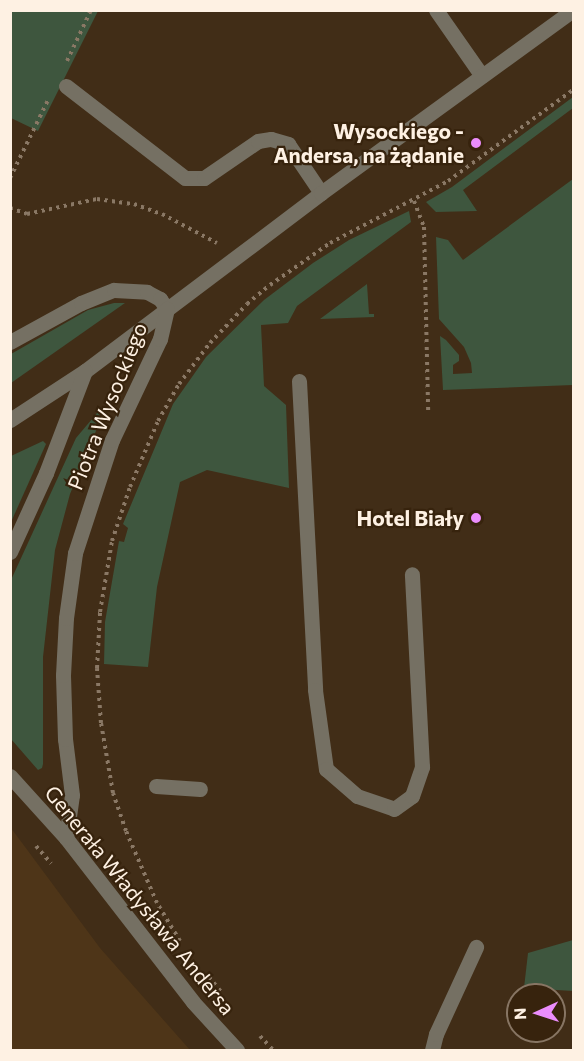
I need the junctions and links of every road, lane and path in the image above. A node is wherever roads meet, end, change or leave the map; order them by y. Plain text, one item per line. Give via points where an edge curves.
1 (436, 10) edge
2 (573, 10) edge
3 (482, 76) junction
4 (66, 86) dead end
5 (573, 89) edge
6 (321, 193) junction
7 (414, 201) junction
8 (10, 208) edge
9 (240, 254) junction
10 (166, 309) junction
11 (10, 342) edge
12 (85, 371) junction
13 (299, 381) dead end
14 (428, 411) dead end
15 (10, 420) edge
16 (10, 552) edge
17 (412, 574) dead end
18 (10, 776) edge
19 (156, 786) dead end
20 (200, 789) dead end
21 (66, 838) junction
22 (181, 942) dead end
23 (476, 947) dead end
24 (202, 969) dead end
25 (224, 996) dead end
26 (255, 1031) dead end
27 (237, 1050) edge
28 (273, 1050) edge
29 (432, 1050) edge

1 - 3 street
2 - 3 street, Piotra Wysockiego
3 - 6 street, Piotra Wysockiego
4 - 6 street via 185,178 204,178 258,141 271,139 288,144
5 - 7 path via 448,182
6 - 9 street, Piotra Wysockiego
7 - 14 path via 424,227
7 - 22 path via 330,243 247,304 210,343 158,421 112,541 99,623 101,723 113,792 126,831 157,903
8 - 9 path via 27,214 97,199 134,204
9 - 10 street, Piotra Wysockiego
10 - 11 street via 160,299 147,292 114,290 81,303
10 - 12 street, Piotra Wysockiego
10 - 21 street, Piotra Wysockiego via 160,339 112,440 75,553 63,675 72,795
12 - 15 street, Piotra Wysockiego
12 - 16 street
13 - 17 street via 315,690 326,769 357,796 394,809 412,796 422,767
18 - 21 street, Generała Władysława Andersa
19 - 20 street
21 - 27 street, Generała Władysława Andersa via 193,1002
23 - 29 street
24 - 25 path
26 - 28 path

